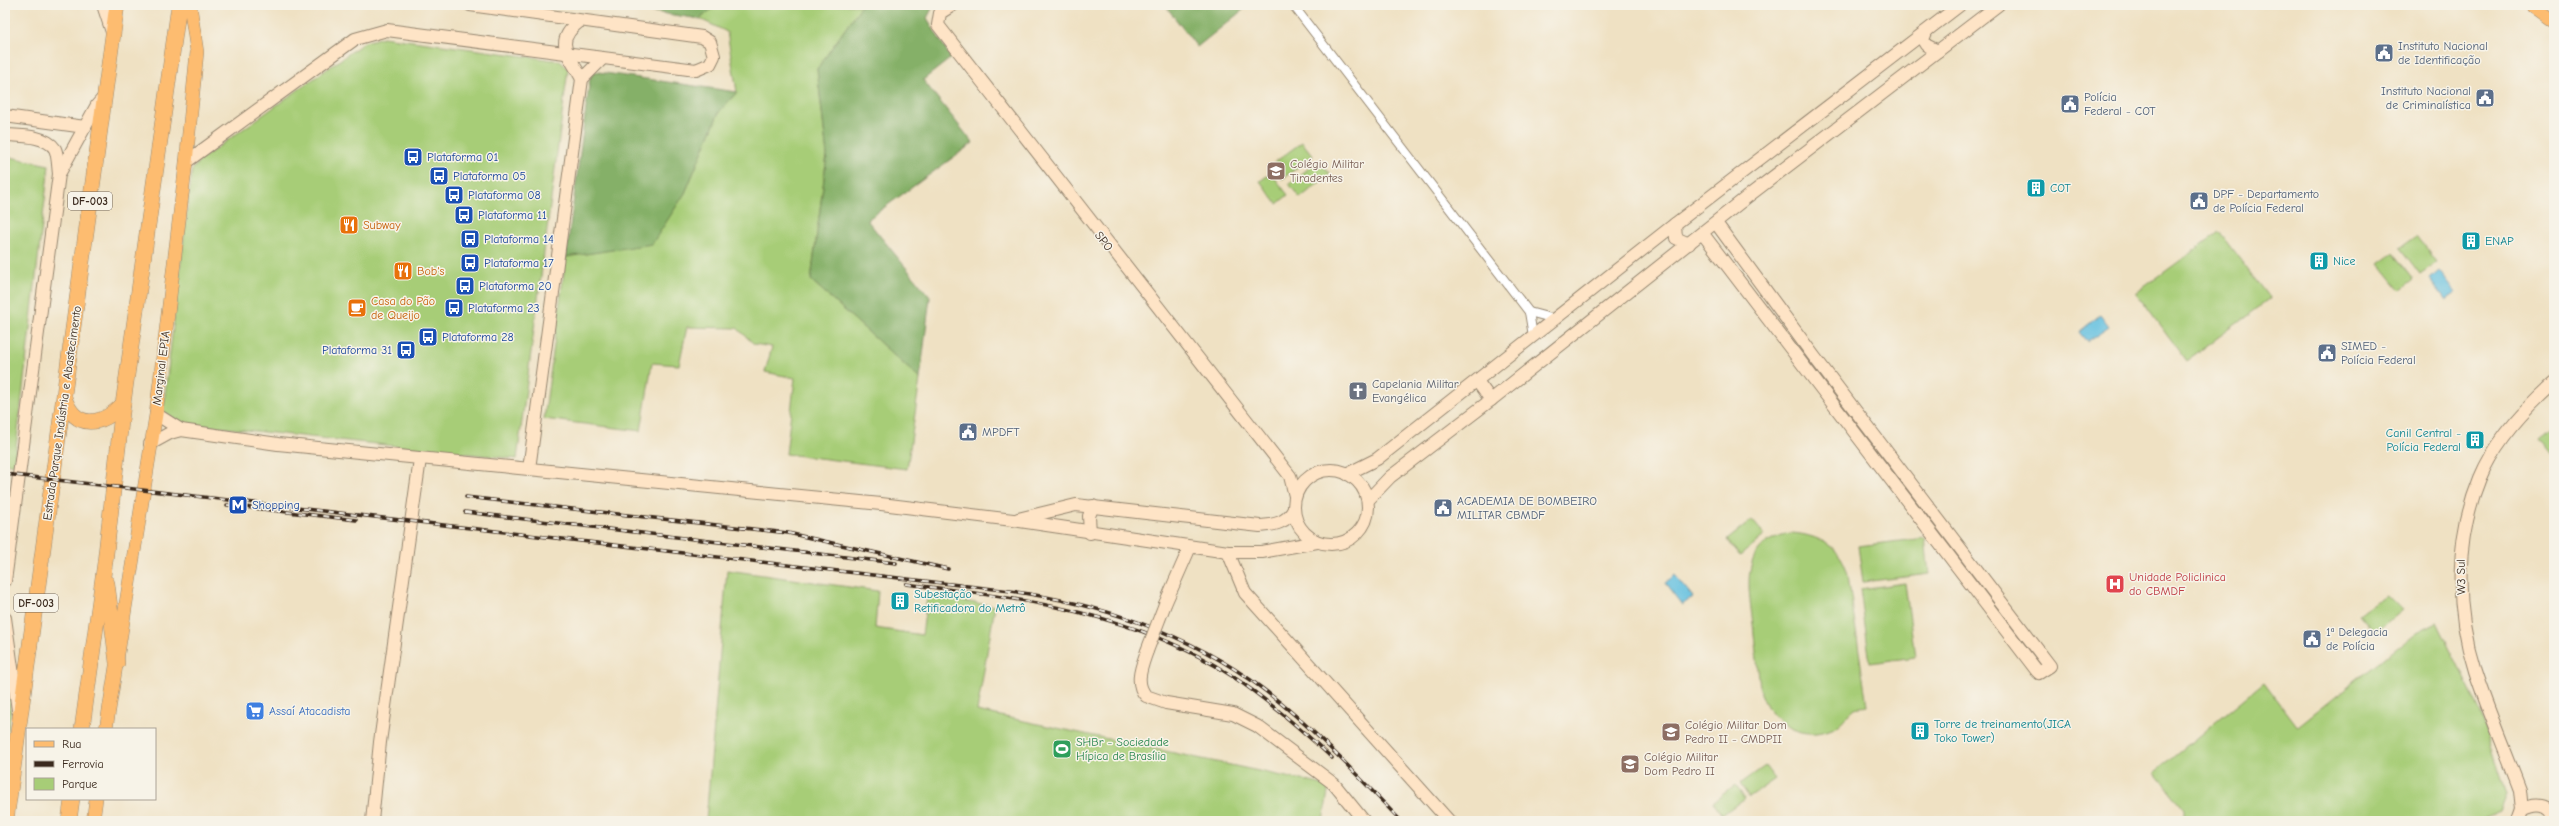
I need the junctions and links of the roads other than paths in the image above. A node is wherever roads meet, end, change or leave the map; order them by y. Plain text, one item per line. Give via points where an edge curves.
1 (103, 5) edge
2 (117, 5) edge
3 (180, 5) edge
4 (190, 5) edge
5 (470, 5) edge
6 (953, 5) edge
7 (1293, 5) edge
8 (1960, 5) edge
9 (1998, 5) edge
10 (2532, 5) edge
11 (580, 21) junction
12 (2554, 21) edge
13 (1926, 32) junction
14 (114, 36) junction
15 (1938, 51) junction
16 (569, 54) junction
17 (602, 59) junction
18 (582, 79) junction
19 (104, 97) junction
20 (5, 116) edge
21 (29, 120) junction
22 (85, 127) junction
23 (5, 135) edge
24 (28, 137) junction
25 (1770, 153) junction
26 (186, 162) junction
27 (1783, 170) junction
28 (59, 174) junction
29 (1716, 223) junction
30 (1675, 224) junction
31 (1703, 234) junction
32 (1689, 244) junction
33 (1753, 275) junction
34 (1745, 289) junction
35 (1529, 312) junction
36 (1555, 319) junction
37 (1533, 336) junction
38 (1813, 355) junction
39 (1801, 363) junction
40 (1477, 381) junction
41 (2554, 383) edge
42 (64, 397) junction
43 (1491, 400) junction
44 (122, 404) junction
45 (156, 414) junction
46 (181, 430) junction
47 (150, 444) junction
48 (1882, 446) junction
49 (1873, 455) junction
50 (420, 460) junction
51 (529, 469) junction
52 (1347, 474) junction
53 (1290, 476) junction
54 (1306, 479) junction
55 (1295, 496) junction
56 (1368, 500) junction
57 (1093, 506) junction
58 (1294, 509) junction
59 (1013, 520) junction
60 (1090, 533) junction
61 (1953, 540) junction
62 (1317, 542) junction
63 (1190, 547) junction
64 (1944, 548) junction
65 (1228, 552) junction
66 (105, 562) junction
67 (5, 581) edge
68 (5, 618) edge
69 (2037, 649) junction
70 (2025, 656) junction
71 (117, 664) junction
72 (20, 722) junction
73 (82, 728) edge
74 (106, 728) edge
75 (2520, 790) junction
76 (72, 800) edge
77 (96, 800) edge
78 (2536, 805) junction
79 (2520, 815) edge
80 (2554, 818) edge
81 (6, 821) edge
82 (69, 821) edge
83 (93, 821) edge
84 (372, 821) edge
85 (1364, 821) edge
86 (1449, 821) edge

1 - 14 street
2 - 14 highway, Estrada Parque Indústria e Abastecimento / DF-003
3 - 44 highway
4 - 26 main road, Marginal EPIA via 197,52
5 - 11 street
6 - 53 street, SPO via 940,13 938,25 1139,286
7 - 35 street
8 - 13 street
9 - 15 street
10 - 12 main road
11 - 16 street via 569,29 565,37
11 - 17 street via 702,37 710,42 714,56 710,64 696,70
13 - 15 street via 1923,40 1926,46
13 - 25 street
14 - 19 highway, Estrada Parque Indústria e Abastecimento / DF-003
15 - 27 street
16 - 17 street
16 - 18 street
16 - 26 street via 387,30 355,39
17 - 18 street
18 - 51 street
19 - 22 street
19 - 42 highway, Estrada Parque Indústria e Abastecimento / DF-003
20 - 21 street
21 - 22 street
21 - 24 street via 31,126
22 - 28 street
23 - 24 street
24 - 28 street via 50,144 56,150
25 - 27 street via 1781,158
25 - 30 street
26 - 45 main road, Marginal EPIA
27 - 29 street
28 - 67 street
29 - 31 street
29 - 33 street
30 - 32 street via 1676,238
30 - 36 street
31 - 32 street
31 - 34 street
32 - 43 street
33 - 34 street
33 - 38 street
34 - 39 street
35 - 36 street
35 - 37 street
36 - 37 street
37 - 40 street
38 - 39 street
38 - 48 street
39 - 49 street
40 - 43 street
40 - 52 street via 1377,459
41 - 75 street, W3 Sul via 2504,437 2489,460 2480,478 2459,563 2465,626 2471,657
42 - 44 highway via 73,414 90,422 108,418
42 - 72 highway, Estrada Parque Indústria e Abastecimento / DF-003
43 - 56 street via 1390,477
44 - 66 highway
45 - 46 street
45 - 47 main road, Marginal EPIA
46 - 47 street
46 - 50 street
47 - 71 main road, Marginal EPIA
48 - 49 street
48 - 61 street
49 - 64 street
50 - 51 street
50 - 84 street via 380,742
51 - 59 street via 881,504
52 - 54 street via 1326,470
52 - 56 street via 1357,480
53 - 54 street
53 - 55 street, SPO
54 - 55 street
55 - 58 street
56 - 62 street via 1367,519 1356,536 1338,544
57 - 58 street via 1260,526 1273,525 1284,520
57 - 59 street via 1068,506
57 - 60 street via 1089,516
58 - 62 street via 1300,529
59 - 60 street
60 - 63 street
61 - 64 street
61 - 69 street
62 - 65 street via 1262,552
63 - 65 street
63 - 85 street, bridge via 1141,667 1139,684 1146,696 1166,703 1220,711 1244,718 1334,784
64 - 70 street
65 - 86 street via 1244,593
66 - 71 highway
66 - 73 highway
68 - 72 street
69 - 70 street
69 - 70 street via 2050,666 2039,673
71 - 74 main road, Marginal EPIA
72 - 81 highway, Estrada Parque Indústria e Abastecimento / DF-003
75 - 78 street, W3 Sul
75 - 79 street, W3 Sul
76 - 82 highway
77 - 83 main road
78 - 79 street
78 - 80 street, W3 Sul via 2546,808

